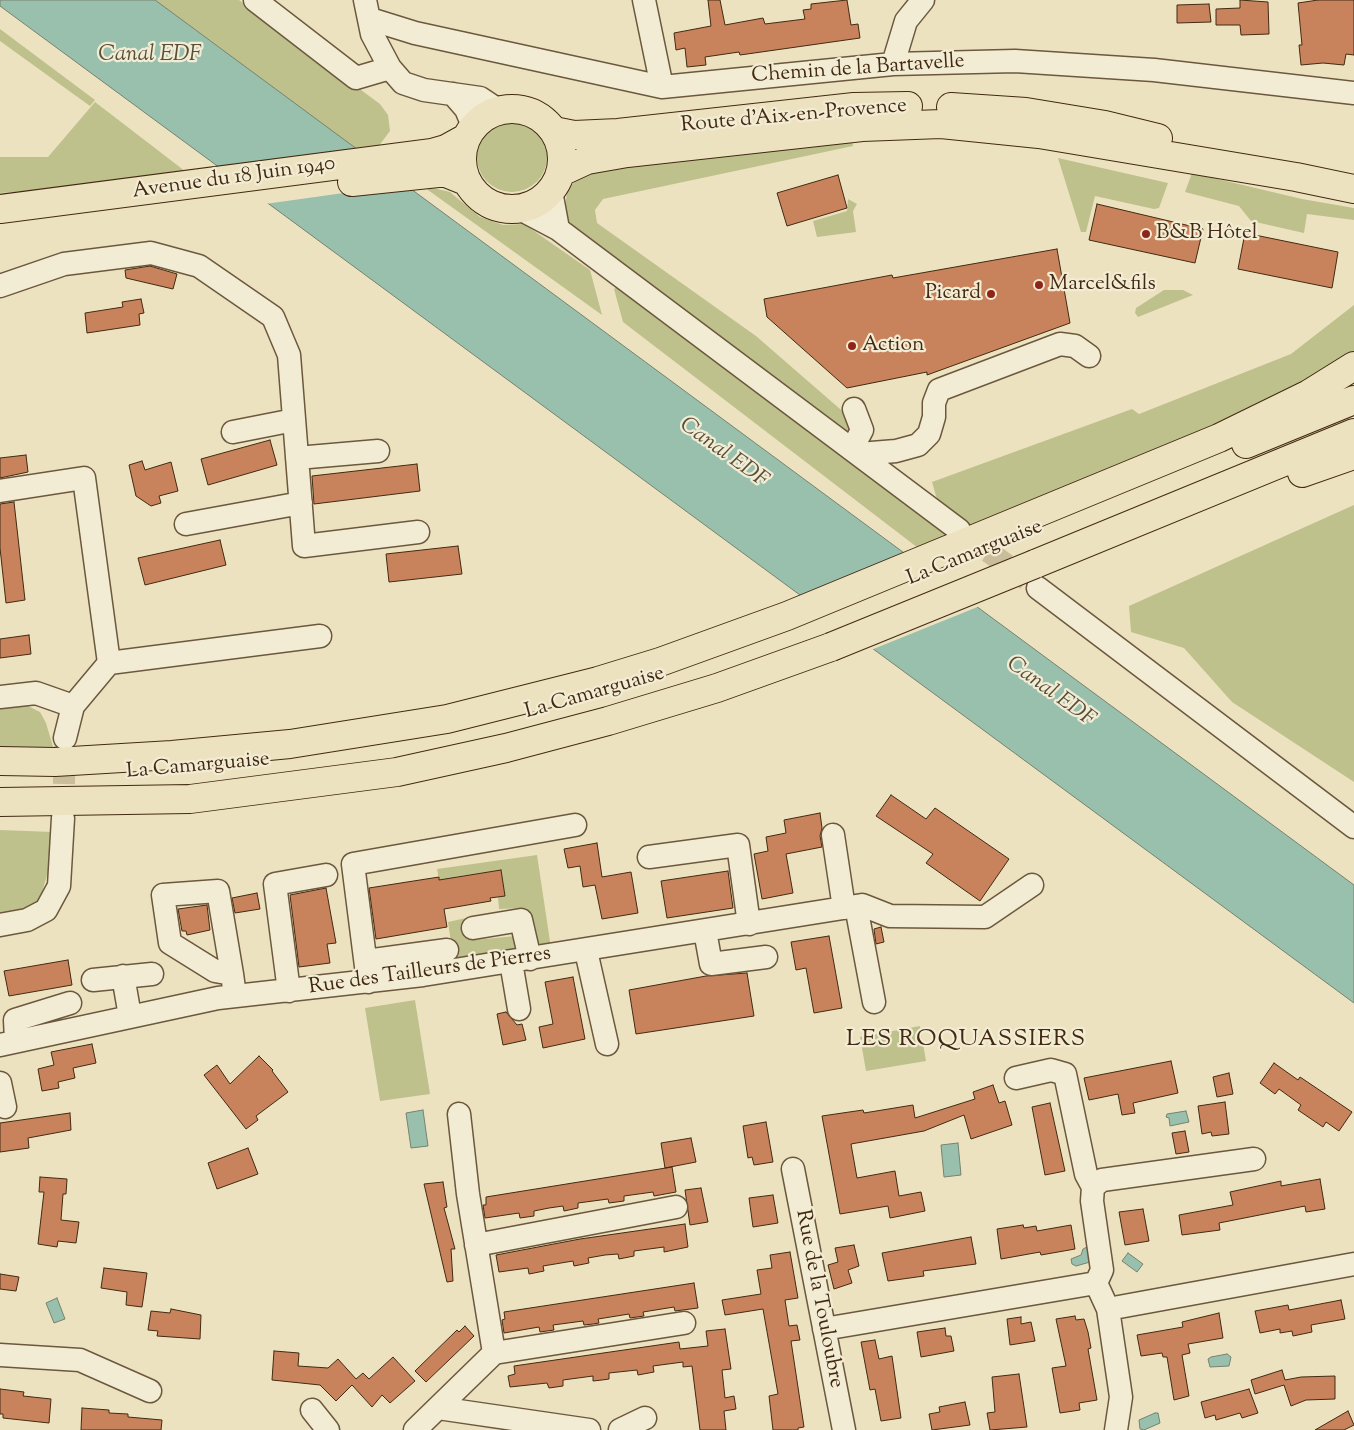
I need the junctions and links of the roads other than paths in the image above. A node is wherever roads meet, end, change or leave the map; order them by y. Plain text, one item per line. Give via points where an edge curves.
1 (255, 0) edge
2 (644, 0) edge
3 (923, 0) edge
4 (368, 9) edge
5 (892, 64) junction
6 (390, 68) junction
7 (662, 88) junction
8 (1354, 93) edge
9 (453, 94) junction
10 (498, 110) junction
11 (554, 131) junction
12 (469, 132) junction
13 (435, 163) junction
14 (1296, 177) junction
15 (466, 181) junction
16 (556, 182) junction
17 (1354, 189) edge
18 (120, 194) junction
19 (0, 201) edge
20 (0, 209) edge
21 (520, 209) junction
22 (0, 223) edge
23 (558, 230) junction
24 (0, 286) edge
25 (1089, 356) dead end
26 (1354, 366) edge
27 (1354, 400) edge
28 (854, 409) dead end
29 (294, 420) junction
30 (233, 432) dead end
31 (1354, 433) edge
32 (378, 451) dead end
33 (855, 451) junction
34 (1354, 455) edge
35 (297, 458) junction
36 (1161, 470) junction
37 (0, 491) edge
38 (301, 503) junction
39 (186, 524) dead end
40 (1128, 526) junction
41 (959, 530) tunnel mouth
42 (418, 532) dead end
43 (1036, 576) junction
44 (793, 620) junction
45 (320, 636) dead end
46 (109, 663) junction
47 (0, 697) edge
48 (73, 706) junction
49 (65, 738) tunnel mouth
50 (0, 761) edge
51 (0, 775) edge
52 (0, 802) edge
53 (63, 818) tunnel mouth
54 (575, 825) dead end
55 (1354, 827) edge
56 (833, 835) dead end
57 (649, 857) dead end
58 (326, 875) dead end
59 (1032, 885) dead end
60 (854, 907) junction
61 (749, 924) junction
62 (0, 925) edge
63 (473, 928) dead end
64 (705, 931) junction
65 (447, 950) dead end
66 (586, 951) junction
67 (766, 957) dead end
68 (520, 961) junction
69 (367, 971) junction
70 (152, 974) dead end
71 (232, 974) dead end
72 (123, 976) junction
73 (93, 980) dead end
74 (288, 991) junction
75 (235, 996) junction
76 (70, 1002) dead end
77 (874, 1002) dead end
78 (519, 1008) dead end
79 (130, 1016) junction
80 (8, 1043) edge
81 (607, 1044) dead end
82 (1016, 1078) dead end
83 (0, 1083) edge
84 (5, 1106) dead end
85 (459, 1114) dead end
86 (1254, 1159) dead end
87 (793, 1169) dead end
88 (1093, 1187) junction
89 (676, 1207) dead end
90 (476, 1245) junction
91 (1354, 1264) edge
92 (1096, 1282) junction
93 (1108, 1310) junction
94 (684, 1323) dead end
95 (824, 1329) junction
96 (494, 1352) junction
97 (0, 1355) edge
98 (150, 1391) dead end
99 (438, 1408) junction
100 (312, 1410) dead end
101 (645, 1418) dead end
102 (328, 1430) edge
103 (415, 1430) edge
104 (589, 1430) edge
105 (620, 1430) edge
106 (844, 1430) edge
107 (1116, 1430) edge

1 - 6 street via 356,78
2 - 7 street
3 - 5 street via 906,22
4 - 6 street via 372,34
4 - 7 street, Chemin de la Bartavelle via 415,33
5 - 7 street, Chemin de la Bartavelle
5 - 8 street, Chemin de la Bartavelle via 1015,61 1154,70
6 - 9 street via 403,83
9 - 10 street via 480,98
9 - 12 street via 466,109
10 - 11 main road via 530,111
10 - 12 main road via 484,116
11 - 14 main road, Route d'Aix-en-Provence via 574,135 618,133 854,107 941,106 1026,112 1105,125
11 - 16 main road via 562,158
12 - 13 main road, Avenue du 18 Juin 1940 via 446,149
12 - 15 main road via 462,152
13 - 15 main road, Avenue du 18 Juin 1940
13 - 18 main road, Avenue du 18 Juin 1940
13 - 22 main road, Avenue du 18 Juin 1940 via 244,194
14 - 16 main road, Route d'Aix-en-Provence via 1039,134 941,124 862,127 627,153 587,160
14 - 17 main road, Route d'Aix-en-Provence
15 - 21 main road via 488,204
16 - 21 main road via 535,204
16 - 23 street
18 - 19 street
18 - 20 main road, Avenue du 18 Juin 1940
21 - 23 street
23 - 33 street
24 - 29 street via 64,264 151,253 199,266 273,317 289,355
25 - 33 street via 1075,346 1060,344 939,390 929,434 918,445 896,450
26 - 36 main road via 1309,394
27 - 36 main road
28 - 33 street via 862,430
29 - 30 street
29 - 35 street
31 - 40 main road
32 - 35 street
33 - 41 street
34 - 40 main road
35 - 38 street
36 - 44 main road, La Camarguaise via 954,558
37 - 46 street via 84,478
38 - 39 street
38 - 42 street via 304,546
40 - 43 main road, La Camarguaise
43 - 52 main road, La Camarguaise, bridge via 717,688 506,748 397,772 190,799
43 - 55 street
44 - 50 main road via 535,698 447,719 290,744 172,756 54,762
44 - 51 main road, La Camarguaise via 695,664 471,728 296,757 190,769 99,775
45 - 46 street
46 - 48 street
47 - 48 street via 36,693
48 - 49 street
53 - 62 street via 59,886 46,910 27,920
54 - 69 street via 353,864
56 - 60 street
57 - 61 street via 738,845
58 - 74 street via 275,884
59 - 60 street via 984,917 890,916
60 - 61 street, Rue des Tailleurs de Pierres
60 - 77 street
61 - 64 street, Rue des Tailleurs de Pierres
63 - 68 street via 521,920
64 - 66 street, Rue des Tailleurs de Pierres
64 - 67 street via 711,964
65 - 69 street
66 - 68 street, Rue des Tailleurs de Pierres
66 - 81 street
68 - 69 street, Rue des Tailleurs de Pierres
68 - 78 street
69 - 74 street, Rue des Tailleurs de Pierres
70 - 72 street
71 - 75 street
72 - 73 street
72 - 79 street
74 - 75 street, Rue des Tailleurs de Pierres
75 - 79 street, Rue des Tailleurs de Pierres
76 - 80 street via 15,1020
79 - 80 street, Rue des Tailleurs de Pierres
82 - 88 street via 1051,1070 1065,1074 1086,1174
83 - 84 street
85 - 90 street
86 - 88 street via 1102,1180
87 - 95 street, Rue de la Touloubre
88 - 92 street via 1092,1202 1102,1270
89 - 90 street
90 - 96 street
91 - 93 street
92 - 93 street
92 - 95 street
93 - 107 street via 1121,1397
94 - 96 street
95 - 106 street, Rue de la Touloubre
96 - 99 street
97 - 98 street via 80,1360
99 - 103 street
99 - 104 street
100 - 102 street
101 - 105 street

